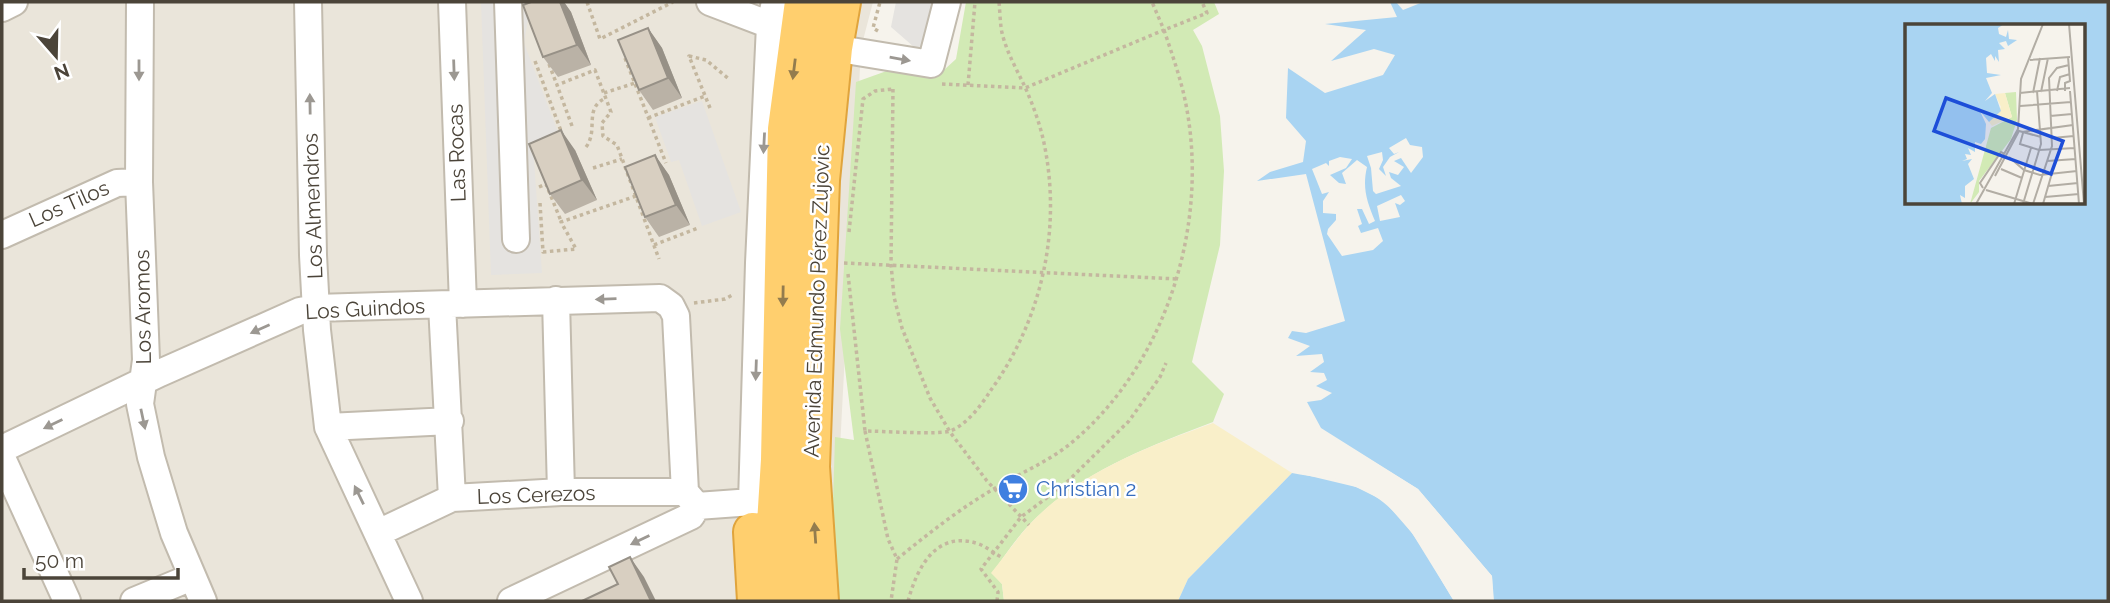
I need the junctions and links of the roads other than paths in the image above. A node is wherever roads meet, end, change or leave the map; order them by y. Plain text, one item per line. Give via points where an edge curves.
1 (15, 2) edge
2 (140, 2) edge
3 (308, 2) edge
4 (452, 2) edge
5 (508, 2) edge
6 (710, 2) edge
7 (804, 2) edge
8 (818, 2) edge
9 (841, 2) edge
10 (947, 2) edge
11 (2, 8) edge
12 (772, 13) edge
13 (842, 50) junction
14 (139, 182) junction
15 (2, 235) edge
16 (516, 239) dead end
17 (556, 300) junction
18 (453, 304) junction
19 (315, 308) junction
20 (144, 381) junction
21 (450, 422) junction
22 (328, 427) junction
23 (2, 449) edge
24 (2, 458) edge
25 (561, 492) junction
26 (452, 498) junction
27 (691, 499) junction
28 (751, 502) junction
29 (378, 533) junction
30 (192, 577) junction
31 (66, 601) edge
32 (134, 601) edge
33 (203, 601) edge
34 (409, 601) edge
35 (511, 601) edge
36 (757, 601) edge
37 (785, 601) edge
38 (819, 601) edge

1 - 11 street
2 -> 14 street, Los Aromos
19 -> 3 street, Los Almendros
4 -> 18 street, Las Rocas
5 - 16 street
6 - 12 street
7 -> 37 highway, Avenida Edmundo Pérez Zujovic via 787,129 776,524
8 - 13 highway via 815,27 822,41
9 - 13 highway, Avenida Edmundo Pérez Zujovic
13 -> 10 street via 931,64
12 -> 28 street
38 -> 13 highway, Avenida Edmundo Pérez Zujovic via 810,467 820,180
14 - 15 street, Los Tilos via 117,183
14 - 20 street, Los Aromos
17 - 18 street, Los Guindos
17 - 25 street
27 -> 17 street, Los Guindos via 676,316 671,306 660,298
18 - 19 street, Los Guindos
18 - 21 street
19 -> 20 street, Los Guindos
19 - 22 street, Los Almendros
20 -> 23 street, Los Guindos
20 -> 30 street, Los Aromos via 140,404 151,457
21 - 22 street
21 - 26 street
29 -> 22 street, Los Almendros
24 - 31 street
25 - 26 street, Los Cerezos
25 - 27 street, Los Cerezos
26 - 29 street, Los Cerezos
27 - 28 street, Los Cerezos
27 -> 35 street via 691,516
28 - 36 highway
29 - 34 street, Los Almendros
30 - 32 street
30 - 33 street, Los Aromos

